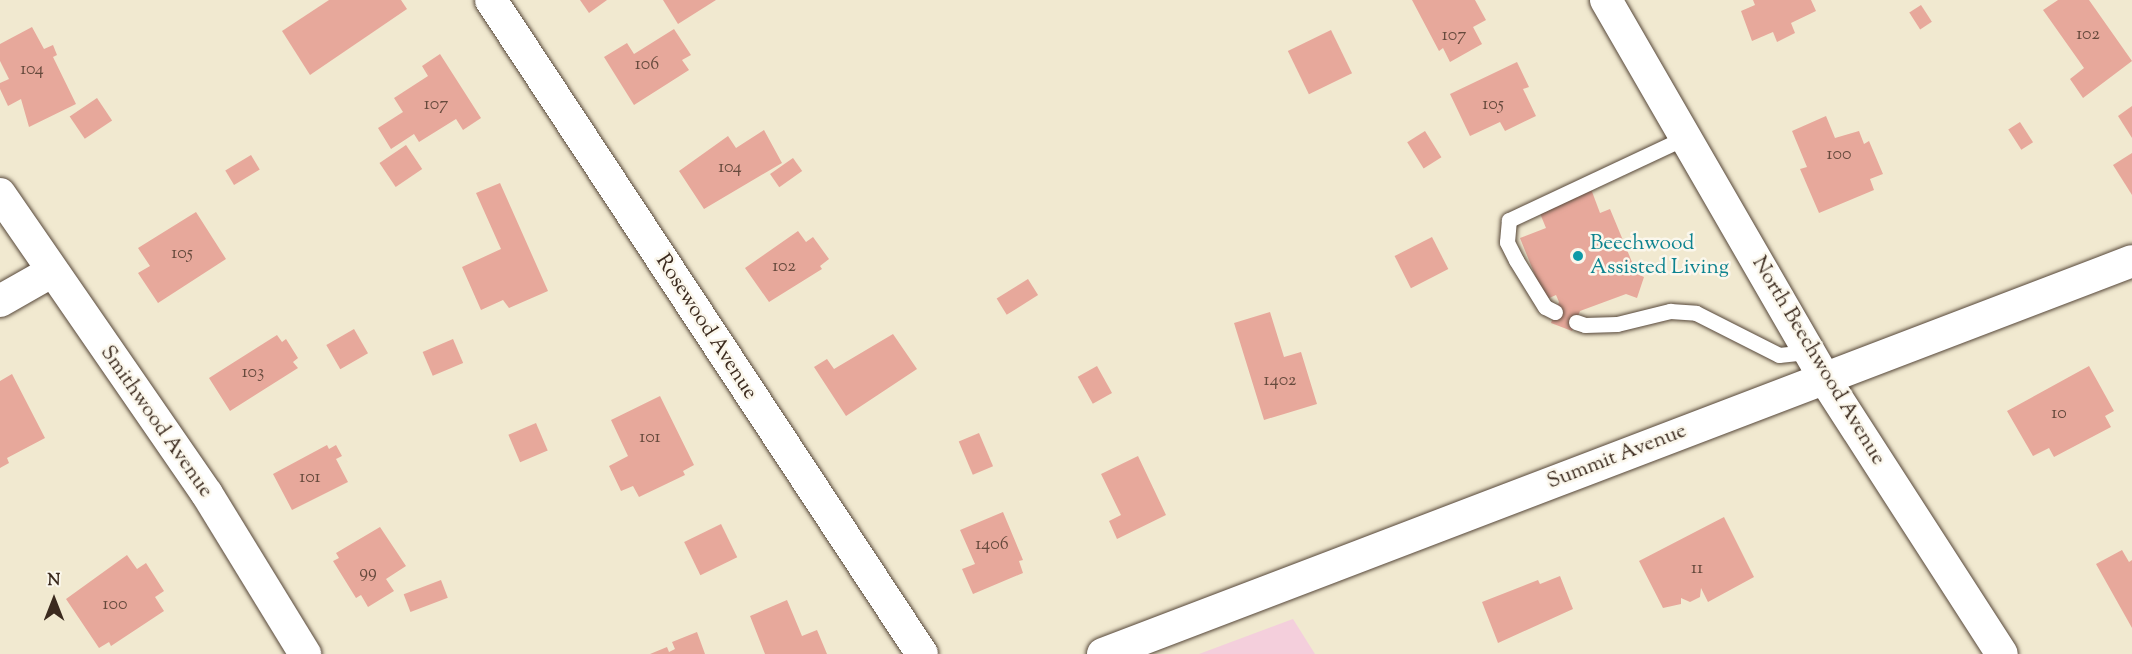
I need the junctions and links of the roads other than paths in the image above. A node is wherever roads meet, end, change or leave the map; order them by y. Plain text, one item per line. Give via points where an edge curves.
1 (491, 0) edge
2 (1606, 0) edge
3 (1686, 137) junction
4 (0, 194) edge
5 (2132, 261) edge
6 (51, 272) junction
7 (0, 301) edge
8 (1555, 312) dead end
9 (1576, 322) dead end
10 (1816, 365) junction
11 (305, 654) edge
12 (922, 654) edge
13 (1103, 654) edge
14 (2002, 654) edge

1 - 12 street, Rosewood Avenue
2 - 3 street, North Beechwood Avenue
3 - 8 lane via 1509,220 1507,242 1545,307
3 - 10 street, North Beechwood Avenue
4 - 6 street, Smithwood Avenue
5 - 10 street, Summit Avenue
6 - 7 street
6 - 11 street, Smithwood Avenue via 207,494
9 - 10 lane via 1585,326 1617,324 1670,311 1696,313 1779,355
10 - 13 street, Summit Avenue
10 - 14 street, North Beechwood Avenue

